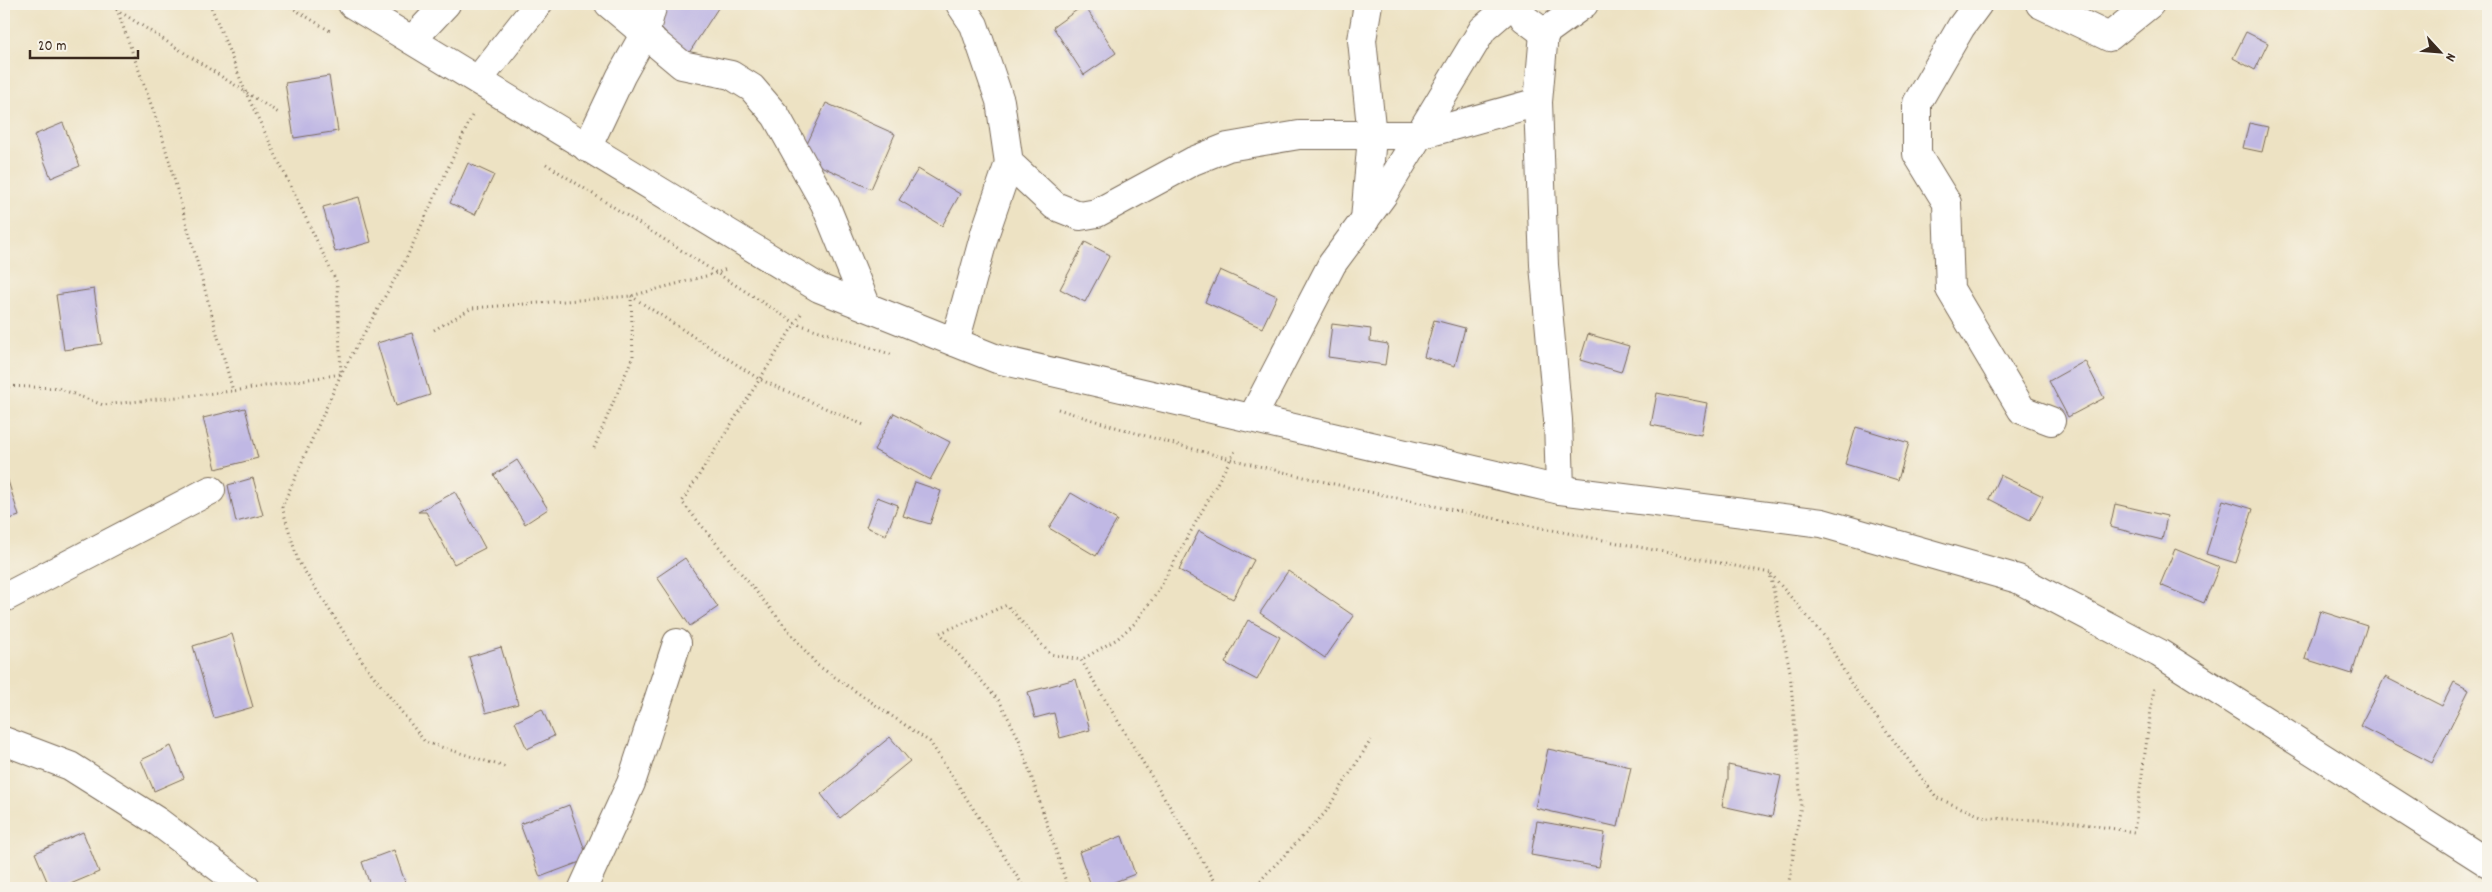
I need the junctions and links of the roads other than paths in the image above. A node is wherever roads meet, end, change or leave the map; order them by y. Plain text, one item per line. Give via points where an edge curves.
1 (352, 4) edge
2 (446, 4) edge
3 (538, 4) edge
4 (609, 4) edge
5 (653, 4) edge
6 (960, 4) edge
7 (1368, 4) edge
8 (1512, 4) edge
9 (1518, 4) edge
10 (1584, 4) edge
11 (1978, 4) edge
12 (2040, 4) edge
13 (2150, 4) edge
14 (646, 33) junction
15 (1544, 33) junction
16 (412, 40) junction
17 (478, 80) junction
18 (1538, 102) junction
19 (1420, 134) junction
20 (1372, 136) junction
21 (587, 148) junction
22 (1009, 164) junction
23 (1365, 220) junction
24 (867, 307) junction
25 (955, 342) junction
26 (1252, 418) junction
27 (2051, 421) dead end
28 (212, 490) dead end
29 (1560, 490) junction
30 (4, 598) edge
31 (677, 643) dead end
32 (4, 741) edge
33 (2488, 863) edge
34 (246, 888) edge
35 (583, 888) edge

1 - 16 street
2 - 16 street
3 - 17 street
4 - 14 street
5 - 14 street
6 - 22 street via 974,25 1000,101
7 - 20 street via 1362,40
8 - 19 street via 1483,29
9 - 15 street via 1524,18
10 - 15 street
11 - 27 street via 1917,103 1917,154 1947,203 1950,289 2022,410
12 - 13 street via 2108,37
14 - 21 street via 621,76
14 - 24 street via 682,65 731,75 752,88 776,116 825,204
15 - 18 street
16 - 17 street
17 - 21 street
18 - 19 street
18 - 29 street via 1544,265 1558,420
19 - 20 street
19 - 23 street
20 - 22 street via 1299,135 1228,147 1192,161 1096,213 1080,216 1055,206
20 - 23 street
21 - 24 street via 819,288
22 - 25 street via 985,233
23 - 26 street via 1332,264
24 - 25 street
25 - 26 street via 997,359
26 - 29 street
28 - 30 street
29 - 33 street via 1822,523 2018,579 2159,653
31 - 35 street via 631,783
32 - 34 street via 70,766 157,821

